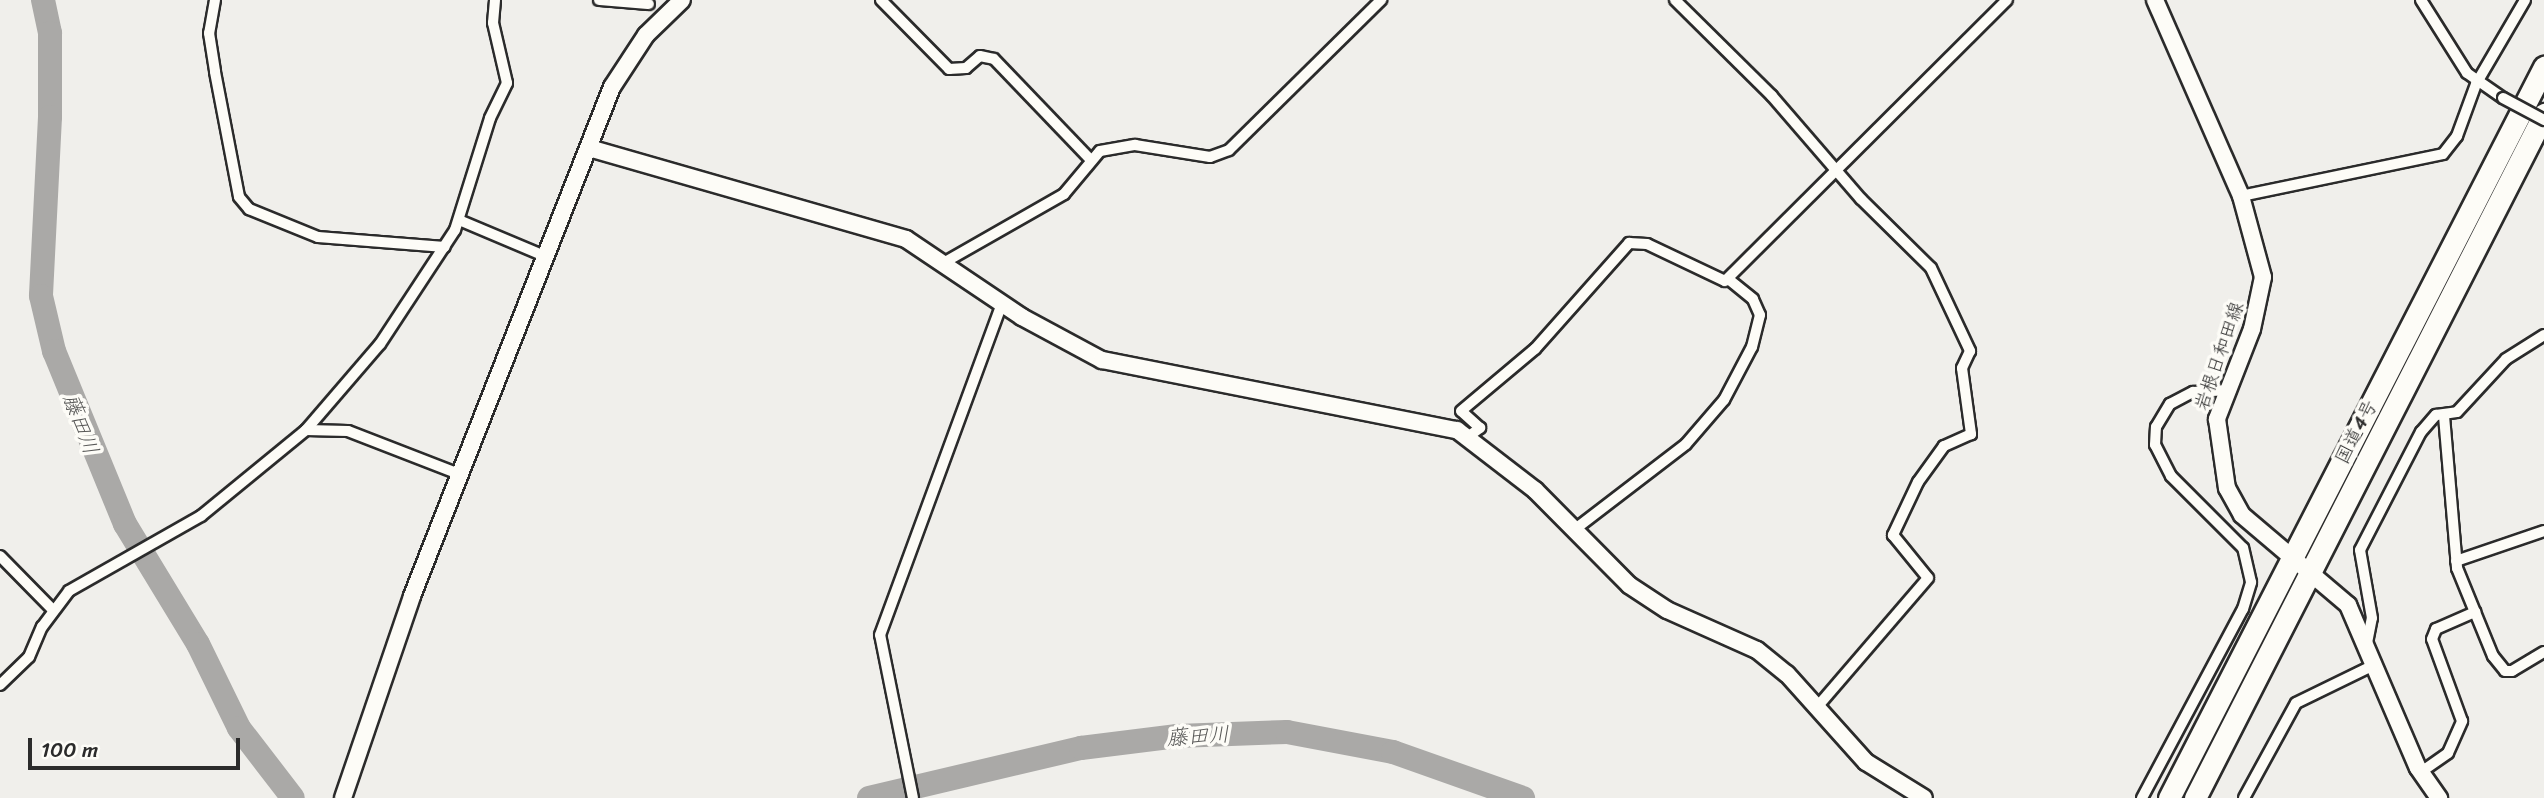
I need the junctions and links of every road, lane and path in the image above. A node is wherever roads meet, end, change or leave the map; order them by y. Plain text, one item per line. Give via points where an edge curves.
1 (215, 0) edge
2 (495, 0) edge
3 (599, 0) edge
4 (682, 0) edge
5 (881, 0) edge
6 (1381, 0) edge
7 (1675, 0) edge
8 (2007, 0) edge
9 (2155, 0) edge
10 (2421, 0) edge
11 (2525, 0) edge
12 (649, 2) edge
13 (655, 24) junction
14 (2544, 67) edge
15 (2476, 84) junction
16 (2544, 114) edge
17 (2544, 120) edge
18 (589, 148) junction
19 (1091, 160) junction
20 (1838, 169) junction
21 (2241, 196) junction
22 (459, 220) junction
23 (445, 247) junction
24 (547, 257) junction
25 (945, 262) junction
26 (1728, 279) junction
27 (1002, 304) junction
28 (2544, 335) edge
29 (2226, 390) junction
30 (2444, 416) junction
31 (306, 430) junction
32 (1469, 436) junction
33 (459, 474) junction
34 (1574, 530) junction
35 (2544, 531) edge
36 (0, 556) edge
37 (2290, 558) junction
38 (2456, 561) junction
39 (2310, 575) junction
40 (53, 610) junction
41 (2475, 612) junction
42 (2367, 643) junction
43 (2544, 652) edge
44 (2375, 664) junction
45 (0, 685) edge
46 (1816, 708) junction
47 (2421, 772) junction
48 (343, 798) edge
49 (913, 798) edge
50 (1924, 798) edge
51 (2142, 798) edge
52 (2169, 798) edge
53 (2195, 798) edge
54 (2244, 798) edge
55 (2439, 798) edge

1 - 23 street via 209,33 215,72 239,197 249,209 318,237
2 - 22 street via 493,23 507,83 490,118
3 - 12 street
4 - 13 street
5 - 19 street via 949,69 966,68 980,56 994,58
6 - 19 street via 1220,155 1115,146
7 - 20 street
8 - 20 street
9 - 21 street, 岩根日和田線
10 - 15 street
11 - 15 street
12 - 13 street
13 - 18 street via 612,87
14 - 37 highway, 国道4号
15 - 17 street, bridge
15 - 21 street via 2457,136 2443,154
16 - 39 highway, 国道4号
18 - 24 street
18 - 25 street via 868,225
19 - 25 street via 1049,205
20 - 26 street
20 - 46 street via 1946,291 1969,351 1962,368 1971,434 1944,446 1918,482 1893,535 1928,578 1925,586
21 - 29 street, 岩根日和田線 via 2260,261 2261,296
22 - 23 street
22 - 24 street
23 - 31 street via 380,344
24 - 33 street
25 - 27 street
26 - 32 street via 1703,273 1647,244 1629,243 1535,349 1461,411 1480,428
26 - 34 street via 1753,299 1760,314 1752,347 1724,400 1686,444
27 - 32 street via 1080,350 1124,367 1431,421
27 - 49 street via 883,625 881,659
28 - 30 street via 2506,359 2457,412
29 - 37 street, 岩根日和田線 via 2217,445 2227,488 2242,515
29 - 51 street via 2193,391 2170,404 2156,427 2155,445 2171,476 2242,548 2251,582 2242,609
30 - 38 street
30 - 42 street via 2436,415 2421,432 2360,550 2372,618
31 - 33 street via 348,431
31 - 40 street via 181,528 108,564 69,590
32 - 34 street via 1535,490
33 - 48 street
34 - 46 street via 1650,600 1764,655
35 - 38 street
36 - 40 street
37 - 39 street, 岩根日和田線
37 - 52 highway, 国道4号
38 - 41 street
39 - 42 street, 岩根日和田線 via 2348,606
39 - 53 highway, 国道4号
40 - 45 street via 29,657
41 - 43 street via 2505,671
41 - 47 street via 2436,629 2432,639 2462,721 2448,753
42 - 44 street, 岩根日和田線
44 - 47 street, 岩根日和田線
44 - 54 street via 2296,703
46 - 50 street via 1866,762
47 - 55 street, 岩根日和田線

